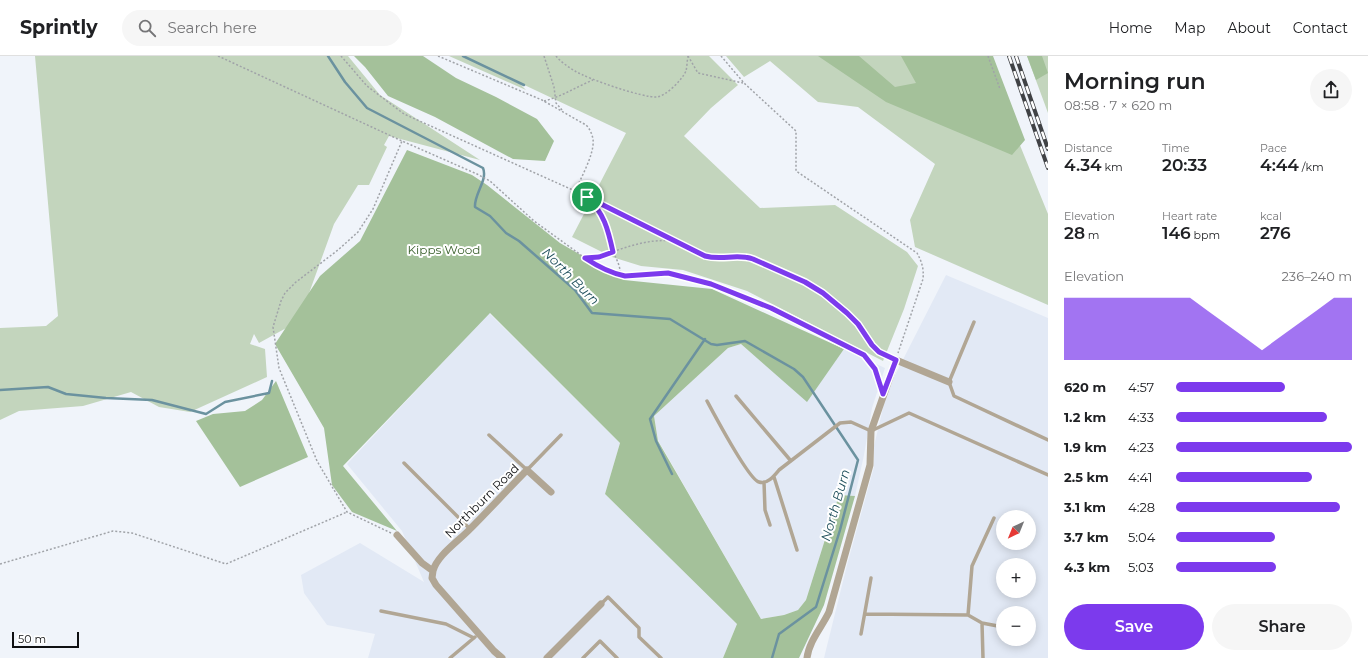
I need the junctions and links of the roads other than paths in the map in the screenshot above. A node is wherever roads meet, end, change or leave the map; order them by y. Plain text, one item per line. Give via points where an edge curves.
1 (974, 322) dead end
2 (949, 382) junction
3 (736, 396) dead end
4 (707, 401) dead end
5 (871, 431) junction
6 (489, 435) dead end
7 (561, 435) dead end
8 (1048, 440) edge
9 (790, 461) junction
10 (404, 463) dead end
11 (527, 470) junction
12 (1048, 475) edge
13 (774, 477) junction
14 (764, 482) junction
15 (551, 492) dead end
16 (994, 518) dead end
17 (770, 525) dead end
18 (470, 529) junction
19 (397, 535) road end
20 (798, 550) dead end
21 (432, 571) junction
22 (871, 578) dead end
23 (601, 604) joint
24 (381, 611) dead end
25 (865, 614) junction
26 (968, 615) junction
27 (982, 623) junction
28 (996, 626) edge
29 (861, 634) dead end
30 (476, 636) junction
31 (450, 658) edge
32 (502, 658) edge
33 (547, 658) edge
34 (583, 658) edge
35 (617, 658) edge
36 (661, 658) edge
37 (806, 658) edge
38 (983, 658) edge

1 - 2 lane
2 - 5 street via 896,360
2 - 8 lane via 954,396
3 - 9 lane
4 - 14 lane via 753,478 756,482
5 - 9 lane via 851,422 840,423
5 - 12 lane via 909,413
5 - 37 street via 870,465 831,604
6 - 11 lane
7 - 11 lane
9 - 13 lane
10 - 18 lane
11 - 15 street, Northburn Road
11 - 18 street, Northburn Road
13 - 14 lane
13 - 20 lane
14 - 17 lane via 765,510
16 - 26 lane via 972,566
18 - 21 street, Northburn Road via 434,564
19 - 21 street
21 - 30 street via 436,585
22 - 25 lane
23 - 33 street
23 - 36 lane via 608,597 639,628 639,637
24 - 30 lane via 446,624
25 - 26 lane
25 - 29 lane
26 - 27 lane
27 - 28 lane
27 - 38 lane
30 - 31 lane
30 - 32 street
34 - 35 lane via 600,641

